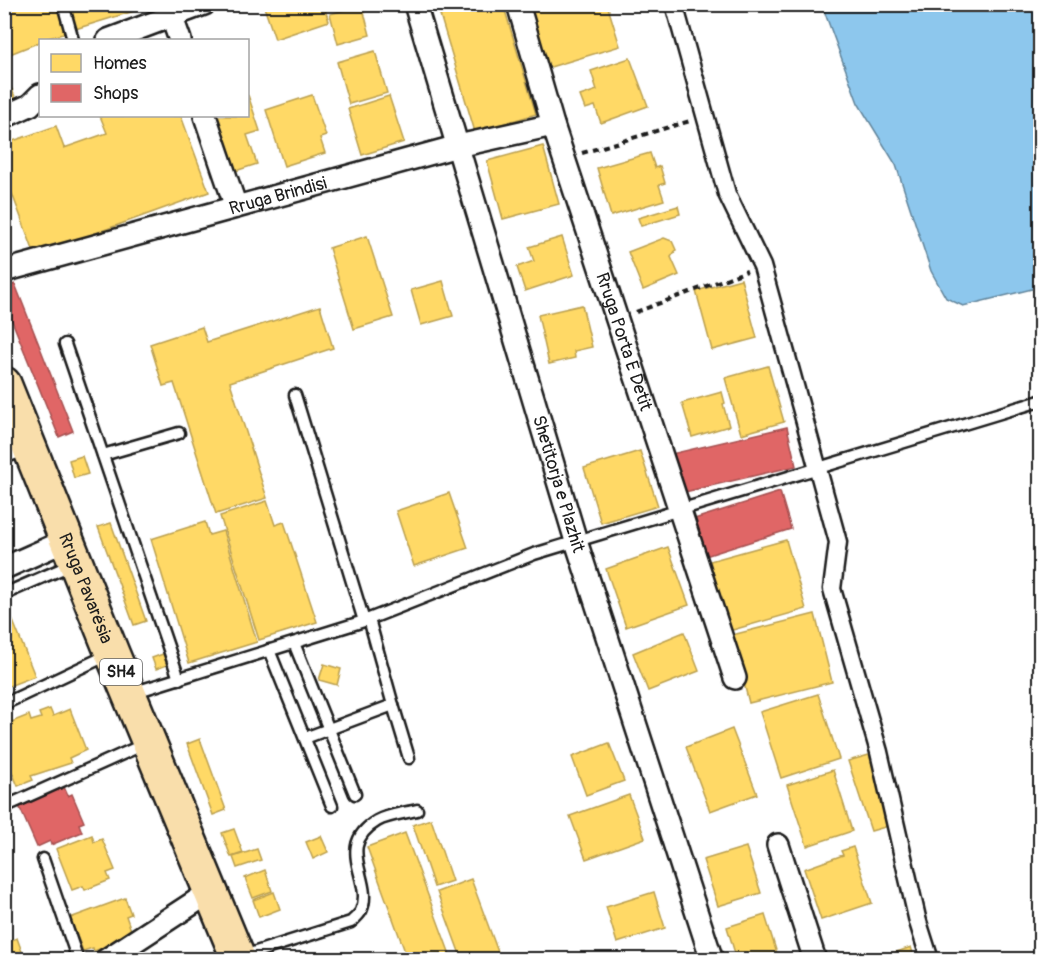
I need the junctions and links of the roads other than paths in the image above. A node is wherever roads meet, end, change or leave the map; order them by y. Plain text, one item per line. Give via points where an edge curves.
1 (63, 4) edge
2 (204, 4) edge
3 (415, 4) edge
4 (518, 4) edge
5 (674, 4) edge
6 (171, 15) junction
7 (73, 39) edge
8 (111, 39) edge
9 (180, 39) edge
10 (39, 95) edge
11 (4, 117) edge
12 (205, 117) edge
13 (553, 125) junction
14 (458, 146) junction
15 (236, 207) junction
16 (4, 271) edge
17 (65, 344) dead end
18 (4, 384) edge
19 (295, 395) dead end
20 (1041, 401) edge
21 (179, 433) dead end
22 (16, 447) edge
23 (103, 455) junction
24 (817, 469) junction
25 (680, 511) junction
26 (576, 541) junction
27 (71, 551) junction
28 (4, 568) edge
29 (4, 594) edge
30 (367, 620) junction
31 (294, 643) junction
32 (269, 650) junction
33 (112, 653) junction
34 (735, 678) dead end
35 (179, 679) junction
36 (130, 694) junction
37 (4, 704) edge
38 (393, 705) junction
39 (329, 730) junction
40 (305, 738) junction
41 (150, 741) junction
42 (409, 758) dead end
43 (355, 794) dead end
44 (332, 806) dead end
45 (4, 807) edge
46 (417, 810) dead end
47 (778, 844) dead end
48 (43, 859) dead end
49 (210, 892) junction
50 (239, 959) edge
51 (78, 960) edge
52 (106, 960) edge
53 (712, 960) edge
54 (815, 960) edge
55 (930, 960) edge

1 - 7 lane
2 - 6 street
3 - 14 street, Shetitorja e Plazhit
4 - 13 street, Rruga Porta E Detit
5 - 24 street via 727,194 762,266
6 - 8 street
6 - 9 street
10 - 11 street via 30,105
12 - 15 street
13 - 14 street, Rruga Brindisi
13 - 25 street, Rruga Porta E Detit
14 - 15 street, Rruga Brindisi
14 - 26 street, Shetitorja e Plazhit
15 - 16 street, Rruga Brindisi
17 - 23 lane
18 - 22 main road, Rruga Pavarësia / SH4
19 - 30 lane
20 - 24 lane
21 - 23 lane
22 - 27 main road, Rruga Pavarësia / SH4
23 - 35 lane
24 - 25 lane
24 - 55 street via 837,542 832,589 879,753
25 - 26 lane
25 - 34 street, Rruga Porta E Detit
26 - 30 lane
26 - 53 street, Shetitorja e Plazhit
27 - 28 street
27 - 29 lane
27 - 33 main road, Rruga Pavarësia / SH4
30 - 31 lane
30 - 38 lane
31 - 32 lane
31 - 39 lane
32 - 35 lane
32 - 40 lane
33 - 36 main road, Rruga Pavarësia / SH4
33 - 37 lane
35 - 36 lane
36 - 41 main road, Rruga Pavarësia / SH4
38 - 39 lane
38 - 42 lane
39 - 40 lane
39 - 43 lane
40 - 44 lane
41 - 45 lane
41 - 49 main road, Rruga Pavarësia / SH4
46 - 50 lane via 377,821 362,834 355,854 364,893 361,912 351,922
47 - 54 street
48 - 51 lane
49 - 50 main road, Rruga Pavarësia / SH4
49 - 52 street

